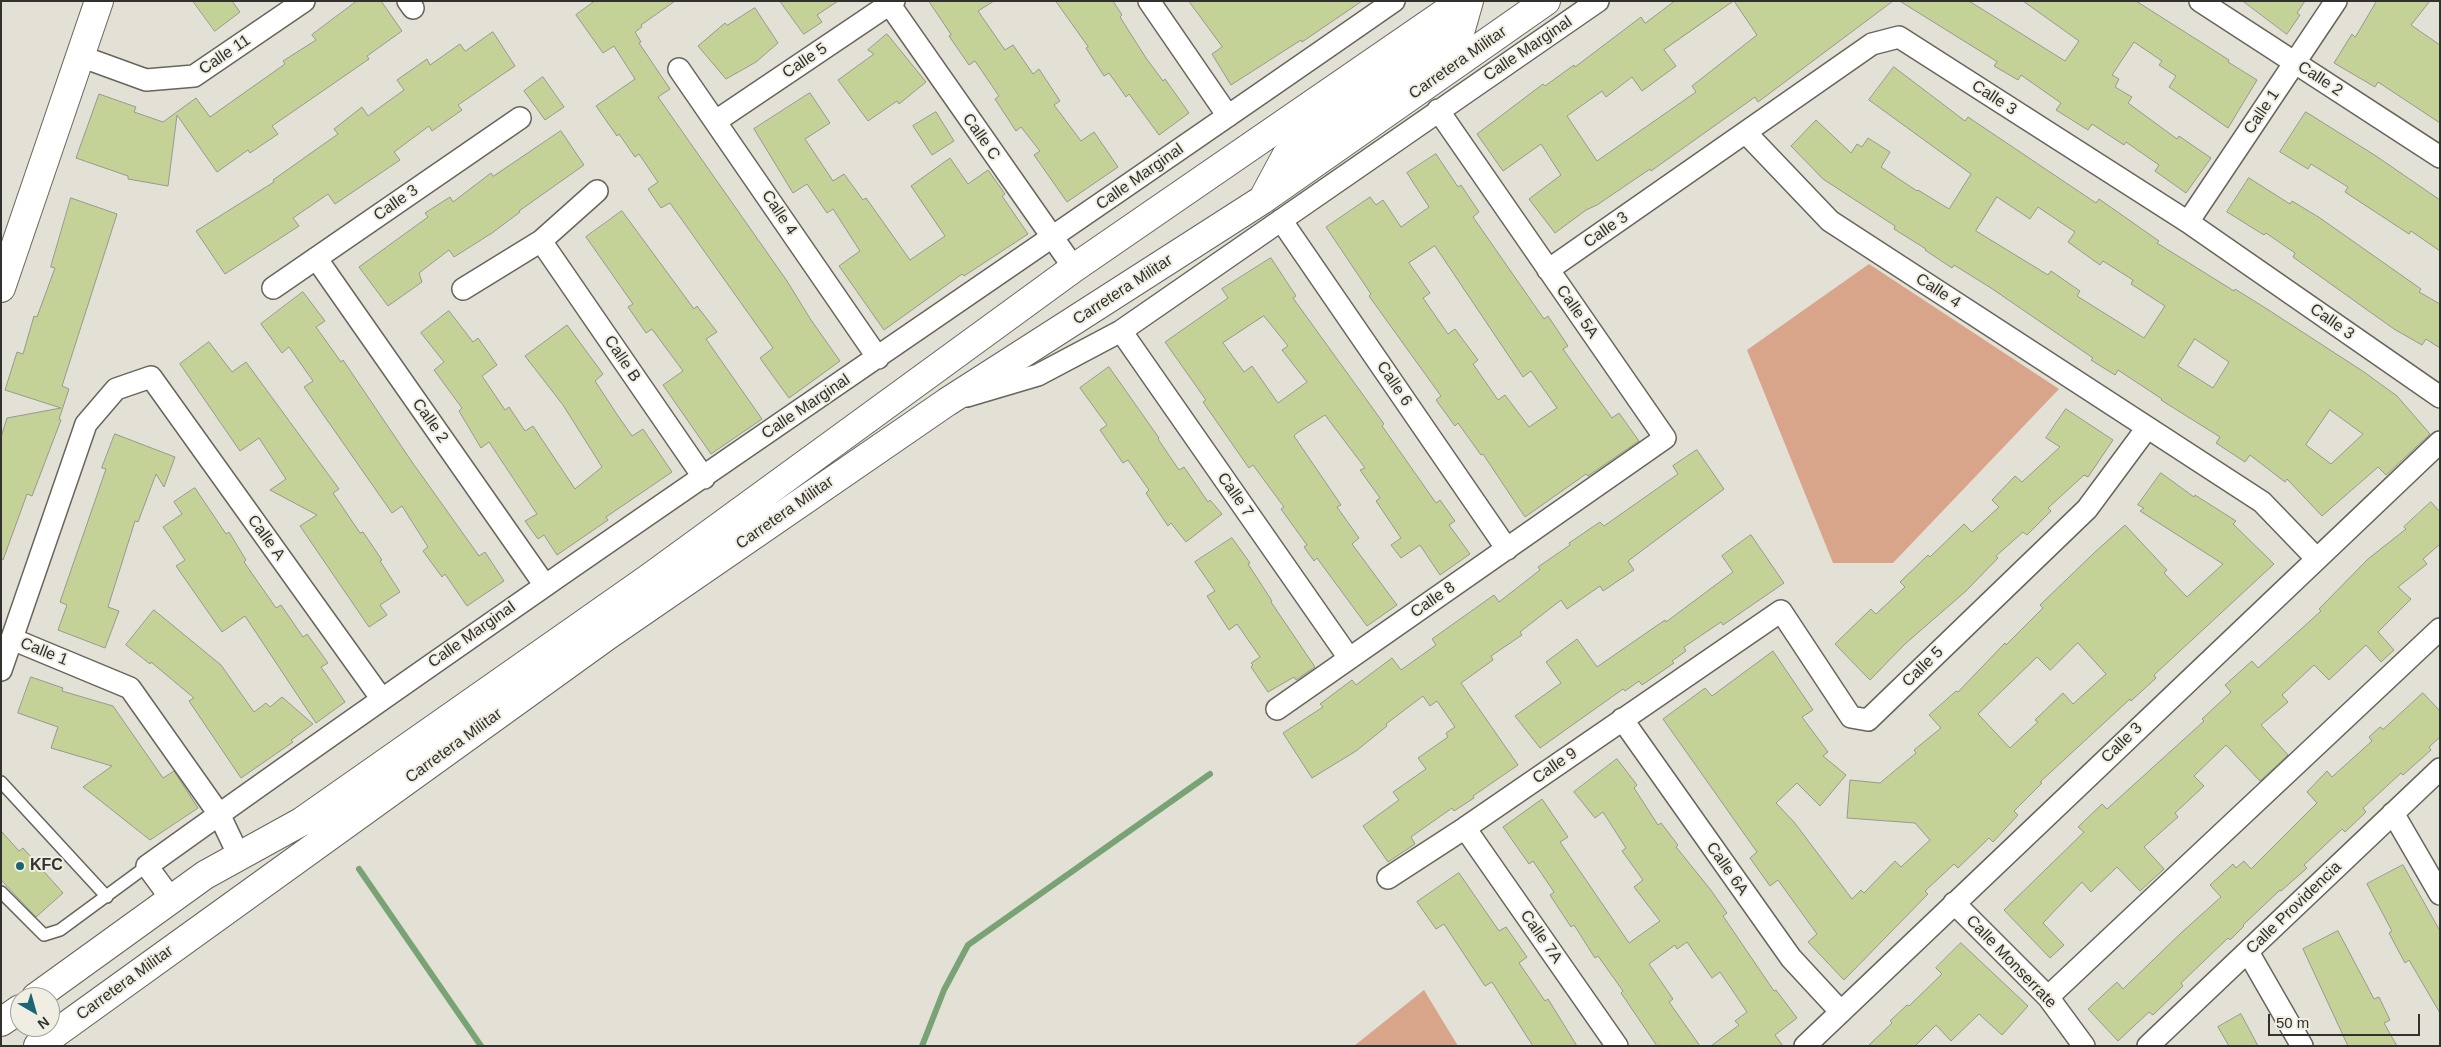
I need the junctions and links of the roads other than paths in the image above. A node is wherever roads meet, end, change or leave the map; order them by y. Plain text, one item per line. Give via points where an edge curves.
1 (99, 1) edge
2 (304, 1) edge
3 (1150, 1) edge
4 (1462, 1) edge
5 (1469, 1) edge
6 (1546, 1) edge
7 (1598, 1) edge
8 (2200, 1) edge
9 (2336, 1) edge
10 (892, 3) edge
11 (1387, 3) edge
12 (80, 56) junction
13 (2294, 63) junction
14 (678, 69) dead end
15 (1438, 110) junction
16 (1228, 116) junction
17 (520, 118) dead end
18 (716, 121) junction
19 (1746, 133) junction
20 (2440, 157) edge
21 (597, 191) dead end
22 (1262, 200) junction
23 (1281, 220) junction
24 (2188, 222) junction
25 (1052, 238) junction
26 (541, 241) junction
27 (316, 258) junction
28 (1074, 268) junction
29 (1548, 270) junction
30 (1, 288) edge
31 (273, 288) dead end
32 (463, 289) dead end
33 (1121, 332) junction
34 (878, 358) junction
35 (116, 389) joint
36 (2440, 397) edge
37 (946, 402) junction
38 (2147, 428) junction
39 (2440, 442) edge
40 (704, 478) junction
41 (1590, 490) joint
42 (1506, 549) junction
43 (2316, 558) junction
44 (544, 584) junction
45 (2440, 629) edge
46 (12, 639) junction
47 (1349, 658) junction
48 (1, 670) edge
49 (1692, 671) joint
50 (381, 698) junction
51 (1276, 709) dead end
52 (1622, 719) junction
53 (2440, 769) edge
54 (1, 782) edge
55 (2393, 813) junction
56 (219, 814) junction
57 (1465, 828) junction
58 (239, 856) junction
59 (147, 866) junction
60 (1388, 878) dead end
61 (1, 892) edge
62 (2440, 894) edge
63 (107, 897) junction
64 (172, 900) junction
65 (1954, 903) junction
66 (2248, 952) junction
67 (50, 987) edge
68 (2048, 997) junction
69 (1841, 1012) junction
70 (38, 1046) edge
71 (1617, 1046) edge
72 (1805, 1046) edge
73 (2084, 1046) edge
74 (2148, 1046) edge
75 (2302, 1046) edge

1 - 12 main road
2 - 12 street, Calle 11 via 194,76 146,80
3 - 16 street
4 - 28 main road, Carretera Militar
5 - 22 main road via 1456,37 1286,156
6 - 22 main road, Carretera Militar
7 - 15 street, Calle Marginal
8 - 13 street, Calle 2
9 - 13 street, Calle 1
10 - 18 street, Calle 5
10 - 25 street, Calle C
11 - 16 street, Calle Marginal
12 - 30 main road
13 - 20 street, Calle 2
13 - 24 street, Calle 1
14 - 18 street, Calle 4
15 - 23 street, Calle Marginal
15 - 29 street, Calle 5A
16 - 25 street, Calle Marginal
17 - 27 street, Calle 3
18 - 34 street, Calle 4
19 - 24 street, Calle 3 via 1872,44 1899,37
19 - 29 street, Calle 3
19 - 38 street, Calle 4 via 1830,221
21 - 26 street
22 - 37 main road, Carretera Militar
23 - 33 street, Calle Marginal
23 - 42 street, Calle 6
24 - 36 street, Calle 3
25 - 28 street, Calle C
25 - 34 street, Calle Marginal
26 - 32 street
26 - 40 street, Calle B
27 - 31 street, Calle 3
27 - 44 street, Calle 2
28 - 58 main road, Carretera Militar via 632,590 301,822
29 - 41 street, Calle 5A via 1665,438
33 - 37 street, Calle Marginal via 1038,375
33 - 47 street, Calle 7
34 - 40 street, Calle Marginal
35 - 46 street, Calle 1 via 86,424
35 - 50 street, Calle A via 151,377
37 - 70 main road, Carretera Militar via 607,636
38 - 43 street, Calle 4 via 2262,502
38 - 49 street, Calle 5 via 2087,509 1868,720 1852,717 1781,611
39 - 43 street, Calle 3
40 - 44 street, Calle Marginal
41 - 42 street, Calle 8
42 - 47 street, Calle 8
43 - 65 street, Calle 3
44 - 50 street, Calle Marginal
45 - 68 street
46 - 48 street
46 - 56 street, Calle 1 via 130,688
47 - 51 street, Calle 8
49 - 52 street, Calle 9
50 - 56 street, Calle Marginal
52 - 57 street, Calle 9
52 - 69 street, Calle 6A via 1791,958
53 - 55 street, Calle Providencia
54 - 63 lane
55 - 62 street
55 - 66 street, Calle Providencia
56 - 58 street
56 - 59 street, Calle Marginal
57 - 60 street, Calle 9
57 - 71 street, Calle 7A
58 - 64 main road, Carretera Militar via 205,875
59 - 63 lane
59 - 64 street
61 - 63 lane via 44,935 60,930
64 - 67 main road, Carretera Militar
65 - 68 street, Calle Monserrate
65 - 69 street, Calle 3
66 - 74 street, Calle Providencia
66 - 75 street
68 - 73 street, Calle Monserrate
69 - 72 street, Calle 3

